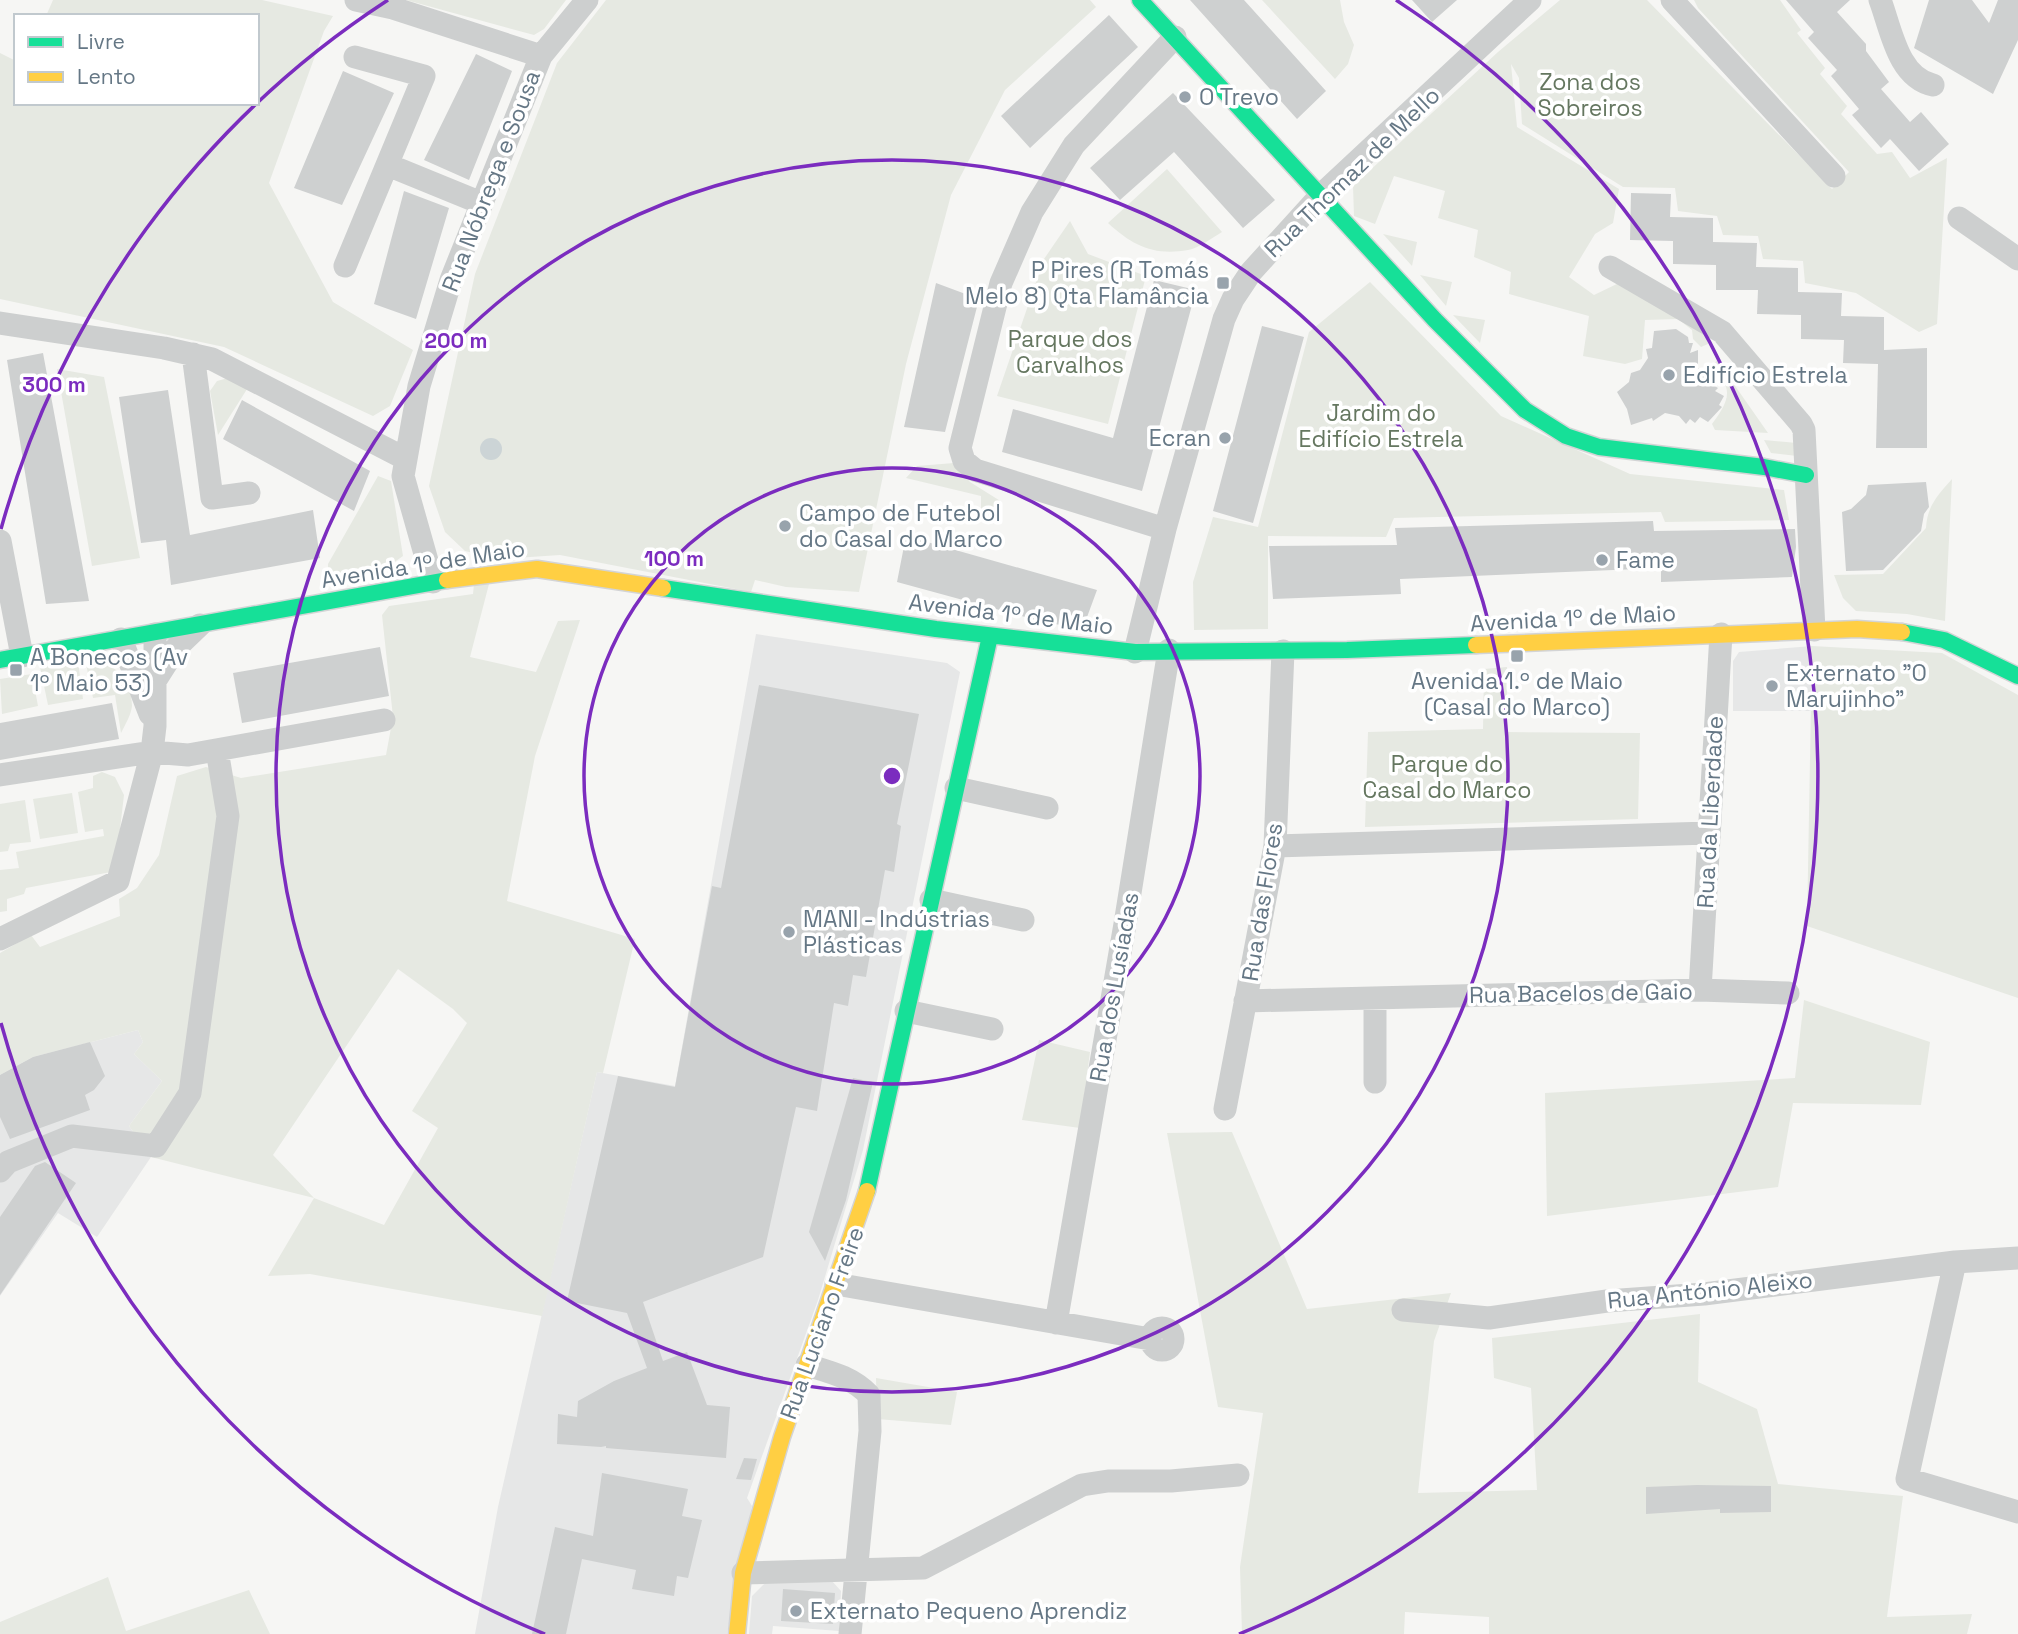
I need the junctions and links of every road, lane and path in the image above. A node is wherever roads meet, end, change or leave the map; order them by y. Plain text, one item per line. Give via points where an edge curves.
1 (356, 0) edge
2 (587, 0) edge
3 (1140, 0) edge
4 (1530, 0) edge
5 (1672, 0) edge
6 (1880, 0) edge
7 (1175, 37) junction
8 (541, 56) junction
9 (355, 57) dead end
10 (1934, 85) dead end
11 (388, 165) junction
12 (1834, 176) dead end
13 (1320, 197) junction
14 (481, 202) junction
15 (1959, 218) dead end
16 (2018, 258) edge
17 (345, 267) dead end
18 (1610, 267) dead end
19 (0, 323) edge
20 (193, 354) junction
21 (404, 458) junction
22 (1806, 475) junction
23 (249, 493) dead end
24 (1165, 528) junction
25 (0, 541) edge
26 (433, 582) junction
27 (200, 625) junction
28 (1814, 630) junction
29 (155, 634) junction
30 (1721, 634) junction
31 (990, 636) junction
32 (121, 639) junction
33 (1169, 650) junction
34 (1283, 651) junction
35 (1135, 652) junction
36 (11, 658) edge
37 (2018, 676) edge
38 (155, 681) junction
39 (384, 720) dead end
40 (155, 726) junction
41 (217, 750) junction
42 (152, 752) junction
43 (0, 775) edge
44 (956, 788) junction
45 (1047, 808) dead end
46 (1709, 833) junction
47 (1275, 846) junction
48 (931, 900) junction
49 (1023, 920) dead end
50 (0, 939) edge
51 (1700, 990) junction
52 (1788, 993) dead end
53 (1375, 998) junction
54 (1245, 1001) junction
55 (906, 1011) junction
56 (992, 1029) dead end
57 (1375, 1082) dead end
58 (1225, 1109) dead end
59 (0, 1171) edge
60 (2018, 1258) edge
61 (1955, 1262) junction
62 (836, 1284) junction
63 (1403, 1310) dead end
64 (1056, 1323) junction
65 (1150, 1339) dead end
66 (807, 1365) junction
67 (1238, 1475) dead end
68 (2018, 1512) edge
69 (855, 1571) junction
70 (743, 1573) junction
71 (737, 1634) edge
72 (850, 1634) edge

1 - 8 street
2 - 8 street, Rua Nóbrega e Sousa
3 - 7 street
4 - 13 street, Rua Thomaz de Mello
5 - 12 street
6 - 10 street via 1908,69 1919,80
7 - 13 street
7 - 24 street via 1074,145 1032,212 1001,283 960,448 964,461 975,470
8 - 14 street, Rua Nóbrega e Sousa
9 - 11 street via 424,76
11 - 14 street
11 - 17 street
13 - 22 street via 1504,391 1552,428 1619,451
13 - 24 street, Rua Thomaz de Mello via 1251,272 1229,306
14 - 21 street, Rua Nóbrega e Sousa via 422,375
15 - 16 street
18 - 22 street via 1722,332 1801,424
19 - 20 street
20 - 21 street via 212,359
20 - 23 street via 212,498
21 - 26 street, Rua Nóbrega e Sousa via 403,476
22 - 28 street
24 - 35 street, Rua Thomaz de Mello
25 - 36 street
26 - 27 street, Avenida 1º de Maio
26 - 31 street, Avenida 1º de Maio via 537,569
27 - 29 street, Avenida 1º de Maio
27 - 38 street via 176,648
28 - 30 street, Avenida 1º de Maio
28 - 37 street, Avenida 1º de Maio via 1896,631 1944,640
29 - 32 street, Avenida 1º de Maio
29 - 38 street
30 - 34 street, Avenida 1º de Maio
30 - 46 street, Rua da Liberdade
31 - 35 street, Avenida 1º de Maio
31 - 44 street, Rua Luciano Freire
32 - 36 street, Avenida 1º de Maio
32 - 40 street
33 - 34 street, Avenida 1º de Maio
33 - 35 street, Avenida 1º de Maio
33 - 64 street, Rua dos Lusíadas
34 - 47 street, Rua das Flores
38 - 40 street
39 - 41 street
40 - 42 street
41 - 42 street via 188,755
41 - 59 street via 228,816 190,1093 156,1146 72,1136 8,1162
42 - 43 street
42 - 50 street via 118,881
44 - 45 street
44 - 48 street, Rua Luciano Freire
46 - 47 street
46 - 51 street, Rua da Liberdade
47 - 54 street, Rua das Flores
48 - 49 street
48 - 55 street, Rua Luciano Freire
51 - 52 street, Rua Bacelos de Gaio
51 - 53 street, Rua Bacelos de Gaio
53 - 54 street, Rua Bacelos de Gaio
53 - 57 street
54 - 58 street, Rua das Flores
55 - 56 street
55 - 62 street, Rua Luciano Freire via 864,1205
60 - 61 street, Rua António Aleixo
61 - 63 street, Rua António Aleixo via 1489,1318
61 - 68 street via 1908,1479
62 - 64 street
62 - 66 street, Rua Luciano Freire
64 - 65 street
66 - 69 street via 844,1377 869,1395 870,1431
66 - 70 street, Rua Luciano Freire
67 - 69 street via 1082,1485 923,1568
69 - 70 street
69 - 72 street
70 - 71 street, Rua Luciano Freire

